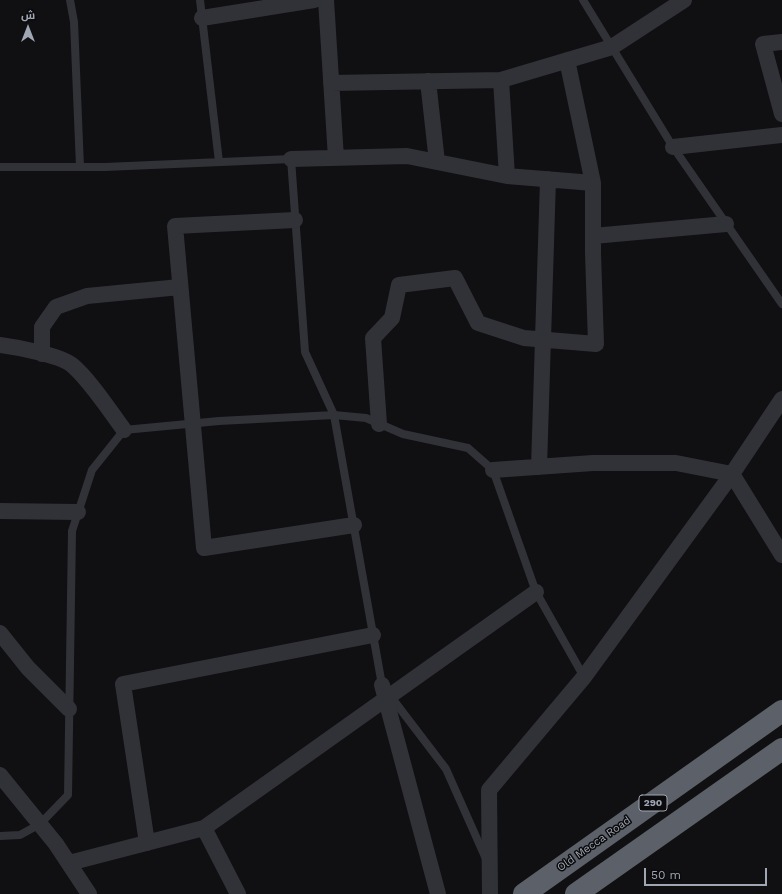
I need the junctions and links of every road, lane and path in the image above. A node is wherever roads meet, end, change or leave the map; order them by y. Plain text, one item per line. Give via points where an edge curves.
1 (70, 0) edge
2 (200, 0) edge
3 (314, 0) edge
4 (326, 0) edge
5 (583, 0) edge
6 (684, 0) edge
7 (202, 18) junction
8 (782, 42) edge
9 (612, 47) junction
10 (567, 60) junction
11 (500, 80) junction
12 (428, 81) junction
13 (331, 83) junction
14 (782, 114) edge
15 (782, 135) edge
16 (673, 147) junction
17 (336, 158) junction
18 (291, 159) junction
19 (220, 162) junction
20 (437, 162) junction
21 (0, 167) edge
22 (80, 167) junction
23 (507, 176) junction
24 (548, 179) junction
25 (593, 183) junction
26 (296, 220) junction
27 (726, 224) junction
28 (593, 236) junction
29 (180, 287) junction
30 (782, 304) edge
31 (543, 340) junction
32 (0, 345) edge
33 (42, 354) junction
34 (782, 399) edge
35 (334, 415) junction
36 (193, 423) junction
37 (379, 424) junction
38 (124, 430) junction
39 (539, 467) junction
40 (493, 470) junction
41 (732, 474) junction
42 (0, 511) edge
43 (78, 512) junction
44 (354, 525) junction
45 (782, 555) edge
46 (536, 592) junction
47 (0, 632) edge
48 (374, 635) junction
49 (584, 676) junction
50 (386, 693) junction
51 (69, 709) junction
52 (782, 711) edge
53 (782, 749) edge
54 (0, 774) edge
55 (40, 824) junction
56 (204, 828) junction
57 (0, 836) edge
58 (147, 843) junction
59 (69, 863) junction
60 (490, 869) junction
61 (89, 894) edge
62 (238, 894) edge
63 (438, 894) edge
64 (490, 894) edge
65 (524, 894) edge
66 (576, 894) edge

1 - 22 lane via 74,22
2 - 7 lane
3 - 7 street
4 - 13 street
5 - 9 lane
6 - 9 street
7 - 19 lane
8 - 14 street via 763,44
9 - 10 street
9 - 16 lane
10 - 11 street
10 - 25 street
11 - 12 street
11 - 23 street
12 - 13 street
12 - 20 street
13 - 17 street
15 - 16 street
16 - 27 lane
17 - 18 street
17 - 20 street via 406,156
18 - 19 lane
18 - 26 lane
19 - 22 lane
20 - 23 street
21 - 22 lane
23 - 24 street
24 - 25 street
24 - 31 street
25 - 28 street
26 - 29 street via 174,226
26 - 35 lane via 305,352
27 - 28 street
27 - 30 lane
28 - 31 street via 596,344
29 - 33 street via 87,296 56,307 42,327
29 - 36 street
31 - 37 street via 524,338 478,323 455,278 399,285 392,318 374,338
31 - 39 street
32 - 33 street
33 - 38 street via 71,364
34 - 41 street
35 - 36 lane
35 - 37 lane via 366,418
35 - 44 lane
36 - 38 lane
36 - 44 street via 204,548
37 - 40 lane via 403,434 468,448
38 - 43 lane via 92,470
39 - 40 street
39 - 41 street via 593,463 676,463
40 - 46 lane
41 - 45 street
41 - 49 street
42 - 43 street
43 - 51 lane via 72,531
44 - 48 lane
46 - 49 lane
46 - 50 street
47 - 51 street via 28,668
48 - 50 lane
48 - 58 street via 123,684
49 - 60 street via 489,790
50 - 56 street
50 - 60 lane via 446,769
50 - 63 street
51 - 55 lane via 68,795
52 - 65 highway, Old Mecca Road / 290
53 - 66 highway, 290
54 - 55 street
55 - 57 lane via 20,835
55 - 59 street
56 - 58 street
56 - 62 street
58 - 59 street
59 - 61 street
60 - 64 street

